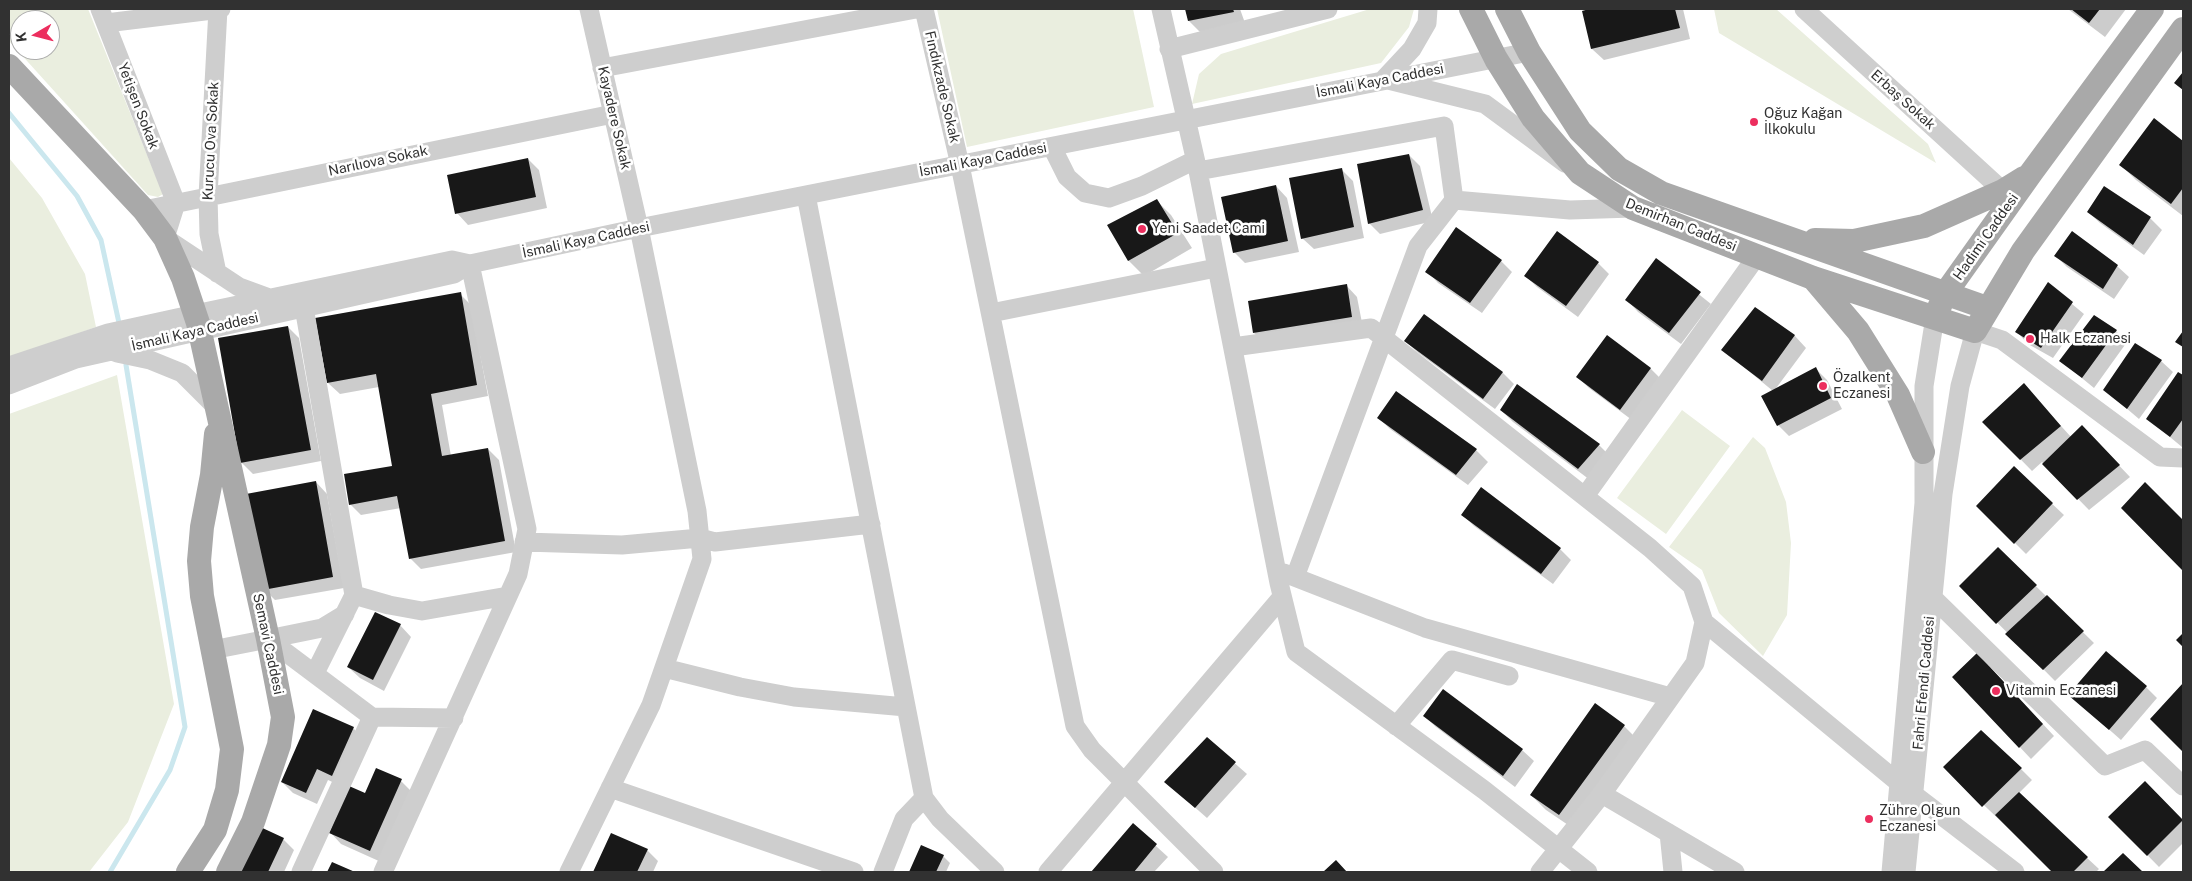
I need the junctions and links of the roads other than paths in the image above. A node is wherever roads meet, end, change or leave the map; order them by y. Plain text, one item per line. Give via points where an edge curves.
1 (219, 9) edge
2 (589, 9) edge
3 (916, 9) edge
4 (924, 9) edge
5 (1161, 9) edge
6 (1328, 9) edge
7 (1428, 9) edge
8 (1471, 9) edge
9 (1507, 9) edge
10 (1804, 9) edge
11 (2152, 9) edge
12 (103, 16) edge
13 (2183, 29) edge
14 (1169, 49) junction
15 (1529, 52) junction
16 (1496, 59) junction
17 (9, 66) edge
18 (602, 68) junction
19 (1384, 80) junction
20 (613, 114) junction
21 (1186, 120) junction
22 (1052, 147) junction
23 (960, 164) junction
24 (1196, 165) junction
25 (1580, 173) junction
26 (2032, 173) junction
27 (2003, 191) junction
28 (806, 195) junction
29 (208, 196) junction
30 (1454, 200) junction
31 (176, 203) junction
32 (1633, 208) junction
33 (144, 210) junction
34 (639, 228) junction
35 (165, 238) junction
36 (1791, 239) junction
37 (1757, 256) junction
38 (470, 264) junction
39 (1216, 268) junction
40 (217, 273) junction
41 (1813, 278) junction
42 (1945, 294) junction
43 (270, 298) junction
44 (304, 307) junction
45 (1987, 308) junction
46 (991, 314) junction
47 (1935, 317) junction
48 (197, 323) junction
49 (1975, 331) junction
50 (1383, 340) junction
51 (1233, 347) junction
52 (111, 351) junction
53 (9, 366) edge
54 (9, 385) edge
55 (218, 410) junction
56 (1923, 452) junction
57 (2183, 458) edge
58 (1585, 496) junction
59 (1924, 503) joint
60 (872, 524) junction
61 (700, 538) junction
62 (524, 542) junction
63 (1276, 570) junction
64 (1295, 577) junction
65 (1917, 583) junction
66 (354, 595) junction
67 (508, 596) junction
68 (1282, 597) junction
69 (1932, 597) junction
70 (345, 614) junction
71 (1704, 622) junction
72 (268, 638) junction
73 (212, 650) junction
74 (664, 668) junction
75 (315, 673) junction
76 (1509, 676) dead end
77 (1670, 697) junction
78 (906, 707) junction
79 (372, 717) junction
80 (454, 718) junction
81 (1396, 726) junction
82 (1123, 781) junction
83 (2183, 786) edge
84 (610, 788) junction
85 (1906, 788) junction
86 (1602, 794) junction
87 (924, 798) junction
88 (1669, 833) junction
89 (1558, 850) junction
90 (388, 871) edge
91 (188, 872) edge
92 (228, 872) edge
93 (301, 872) edge
94 (569, 872) edge
95 (854, 872) edge
96 (883, 872) edge
97 (995, 872) edge
98 (1048, 872) edge
99 (1214, 872) edge
100 (1540, 872) edge
101 (1588, 872) edge
102 (1673, 872) edge
103 (1735, 872) edge
104 (1891, 872) edge
105 (1906, 872) edge
106 (2015, 872) edge

1 - 12 street
1 - 29 street, Kurucu Ova Sokak
2 - 18 street, Kayadere Sokak
3 - 18 street
4 - 23 street, Fındıkzade Sokak
5 - 14 street
6 - 14 street
7 - 19 street via 1427,23 1412,49
8 - 16 main road, Demirhan Caddesi
9 - 15 main road, Demirhan Caddesi
10 - 27 street, Erbaş Sokak
11 - 26 main road, Hadimi Caddesi
12 - 31 street, Yetişen Sokak
13 - 45 main road via 2023,251
14 - 21 street
15 - 16 street, İsmali Kaya Caddesi
15 - 36 main road, Demirhan Caddesi via 1580,131 1619,169 1661,194
16 - 19 street, İsmali Kaya Caddesi
16 - 25 main road, Demirhan Caddesi via 1533,118
17 - 33 main road, Semavi Caddesi
18 - 20 street, Kayadere Sokak
19 - 21 street, İsmali Kaya Caddesi
19 - 25 street via 1485,104
20 - 29 street, Narılıova Sokak
20 - 34 street, Kayadere Sokak
21 - 22 street, İsmali Kaya Caddesi
21 - 24 street
22 - 23 street, İsmali Kaya Caddesi
22 - 24 street via 1067,178 1086,193 1109,198
23 - 28 street, İsmali Kaya Caddesi
23 - 46 street, Fındıkzade Sokak
24 - 30 street via 1444,126
24 - 39 street
25 - 32 main road, Demirhan Caddesi
26 - 27 main road
26 - 42 main road, Hadimi Caddesi
27 - 36 main road via 1924,226 1854,241
28 - 34 street, İsmali Kaya Caddesi
28 - 60 street
29 - 31 street, Narılıova Sokak
29 - 40 street, Kurucu Ova Sokak via 209,234
30 - 32 street via 1570,210
30 - 50 street via 1418,246
31 - 33 street, Narılıova Sokak
31 - 35 street
32 - 37 main road, Demirhan Caddesi
33 - 35 main road, Semavi Caddesi
34 - 38 street, İsmali Kaya Caddesi
34 - 61 street, Kayadere Sokak
35 - 40 street
35 - 48 main road, Semavi Caddesi via 183,278
36 - 42 main road, Demirhan Caddesi
37 - 41 main road, Demirhan Caddesi
37 - 58 street
38 - 43 street, İsmali Kaya Caddesi via 452,260
38 - 44 street, İsmali Kaya Caddesi via 454,274
38 - 62 street via 527,529
39 - 46 street
39 - 51 street
40 - 43 street via 239,287
41 - 47 main road, Demirhan Caddesi
41 - 56 main road via 1863,339 1898,394
42 - 45 main road, Demirhan Caddesi
42 - 47 main road, Hadimi Caddesi
43 - 48 street, İsmali Kaya Caddesi
44 - 48 street, İsmali Kaya Caddesi
44 - 66 street
45 - 49 main road
46 - 82 street, Fındıkzade Sokak via 1075,726 1092,750
47 - 49 main road, Demirhan Caddesi
47 - 56 street, Hadimi Caddesi via 1924,386
48 - 52 street, İsmali Kaya Caddesi
48 - 53 street, İsmali Kaya Caddesi via 108,333
48 - 55 main road, Semavi Caddesi
49 - 57 street via 2002,340 2160,457
49 - 69 street, Fahri Efendi Caddesi via 1960,386 1943,494
50 - 51 street via 1371,328
50 - 58 street
50 - 64 street
51 - 63 street
52 - 54 street, İsmali Kaya Caddesi via 76,359
52 - 55 street via 150,360 182,373
55 - 72 main road, Semavi Caddesi
55 - 73 main road, Semavi Caddesi via 199,560
56 - 59 street, Hadimi Caddesi
58 - 71 street via 1692,586
59 - 65 street, Fahri Efendi Caddesi
60 - 61 street via 715,542
60 - 78 street
61 - 62 street via 622,545
61 - 74 street, Kayadere Sokak via 702,559
62 - 67 street via 518,574
63 - 64 street
63 - 68 street
64 - 77 street via 1425,628
65 - 69 street
65 - 85 street, Fahri Efendi Caddesi
66 - 67 street via 422,611
66 - 70 street
67 - 80 street
68 - 81 street via 1296,652
68 - 82 street
69 - 83 street via 2105,766 2145,750
69 - 85 street, Fahri Efendi Caddesi
70 - 72 street via 322,628
70 - 75 street
71 - 77 street via 1695,663
71 - 85 street
72 - 73 street
72 - 75 street
72 - 92 main road, Semavi Caddesi via 283,717 279,745 253,822
73 - 91 main road, Semavi Caddesi via 232,749 227,790 215,830
74 - 78 street via 794,697
74 - 84 street, Kayadere Sokak via 651,705
75 - 79 street
76 - 81 street via 1452,660
77 - 86 street
78 - 87 street
79 - 80 street
79 - 93 street
80 - 90 street
81 - 89 street via 1484,790
82 - 98 street
82 - 99 street, Fındıkzade Sokak
84 - 94 street, Kayadere Sokak
84 - 95 street
85 - 104 street, Fahri Efendi Caddesi
85 - 105 street, Fahri Efendi Caddesi
85 - 106 street
86 - 88 street
86 - 89 street
87 - 96 street via 904,819
87 - 97 street via 940,819
88 - 102 street
88 - 103 street
89 - 100 street
89 - 101 street

